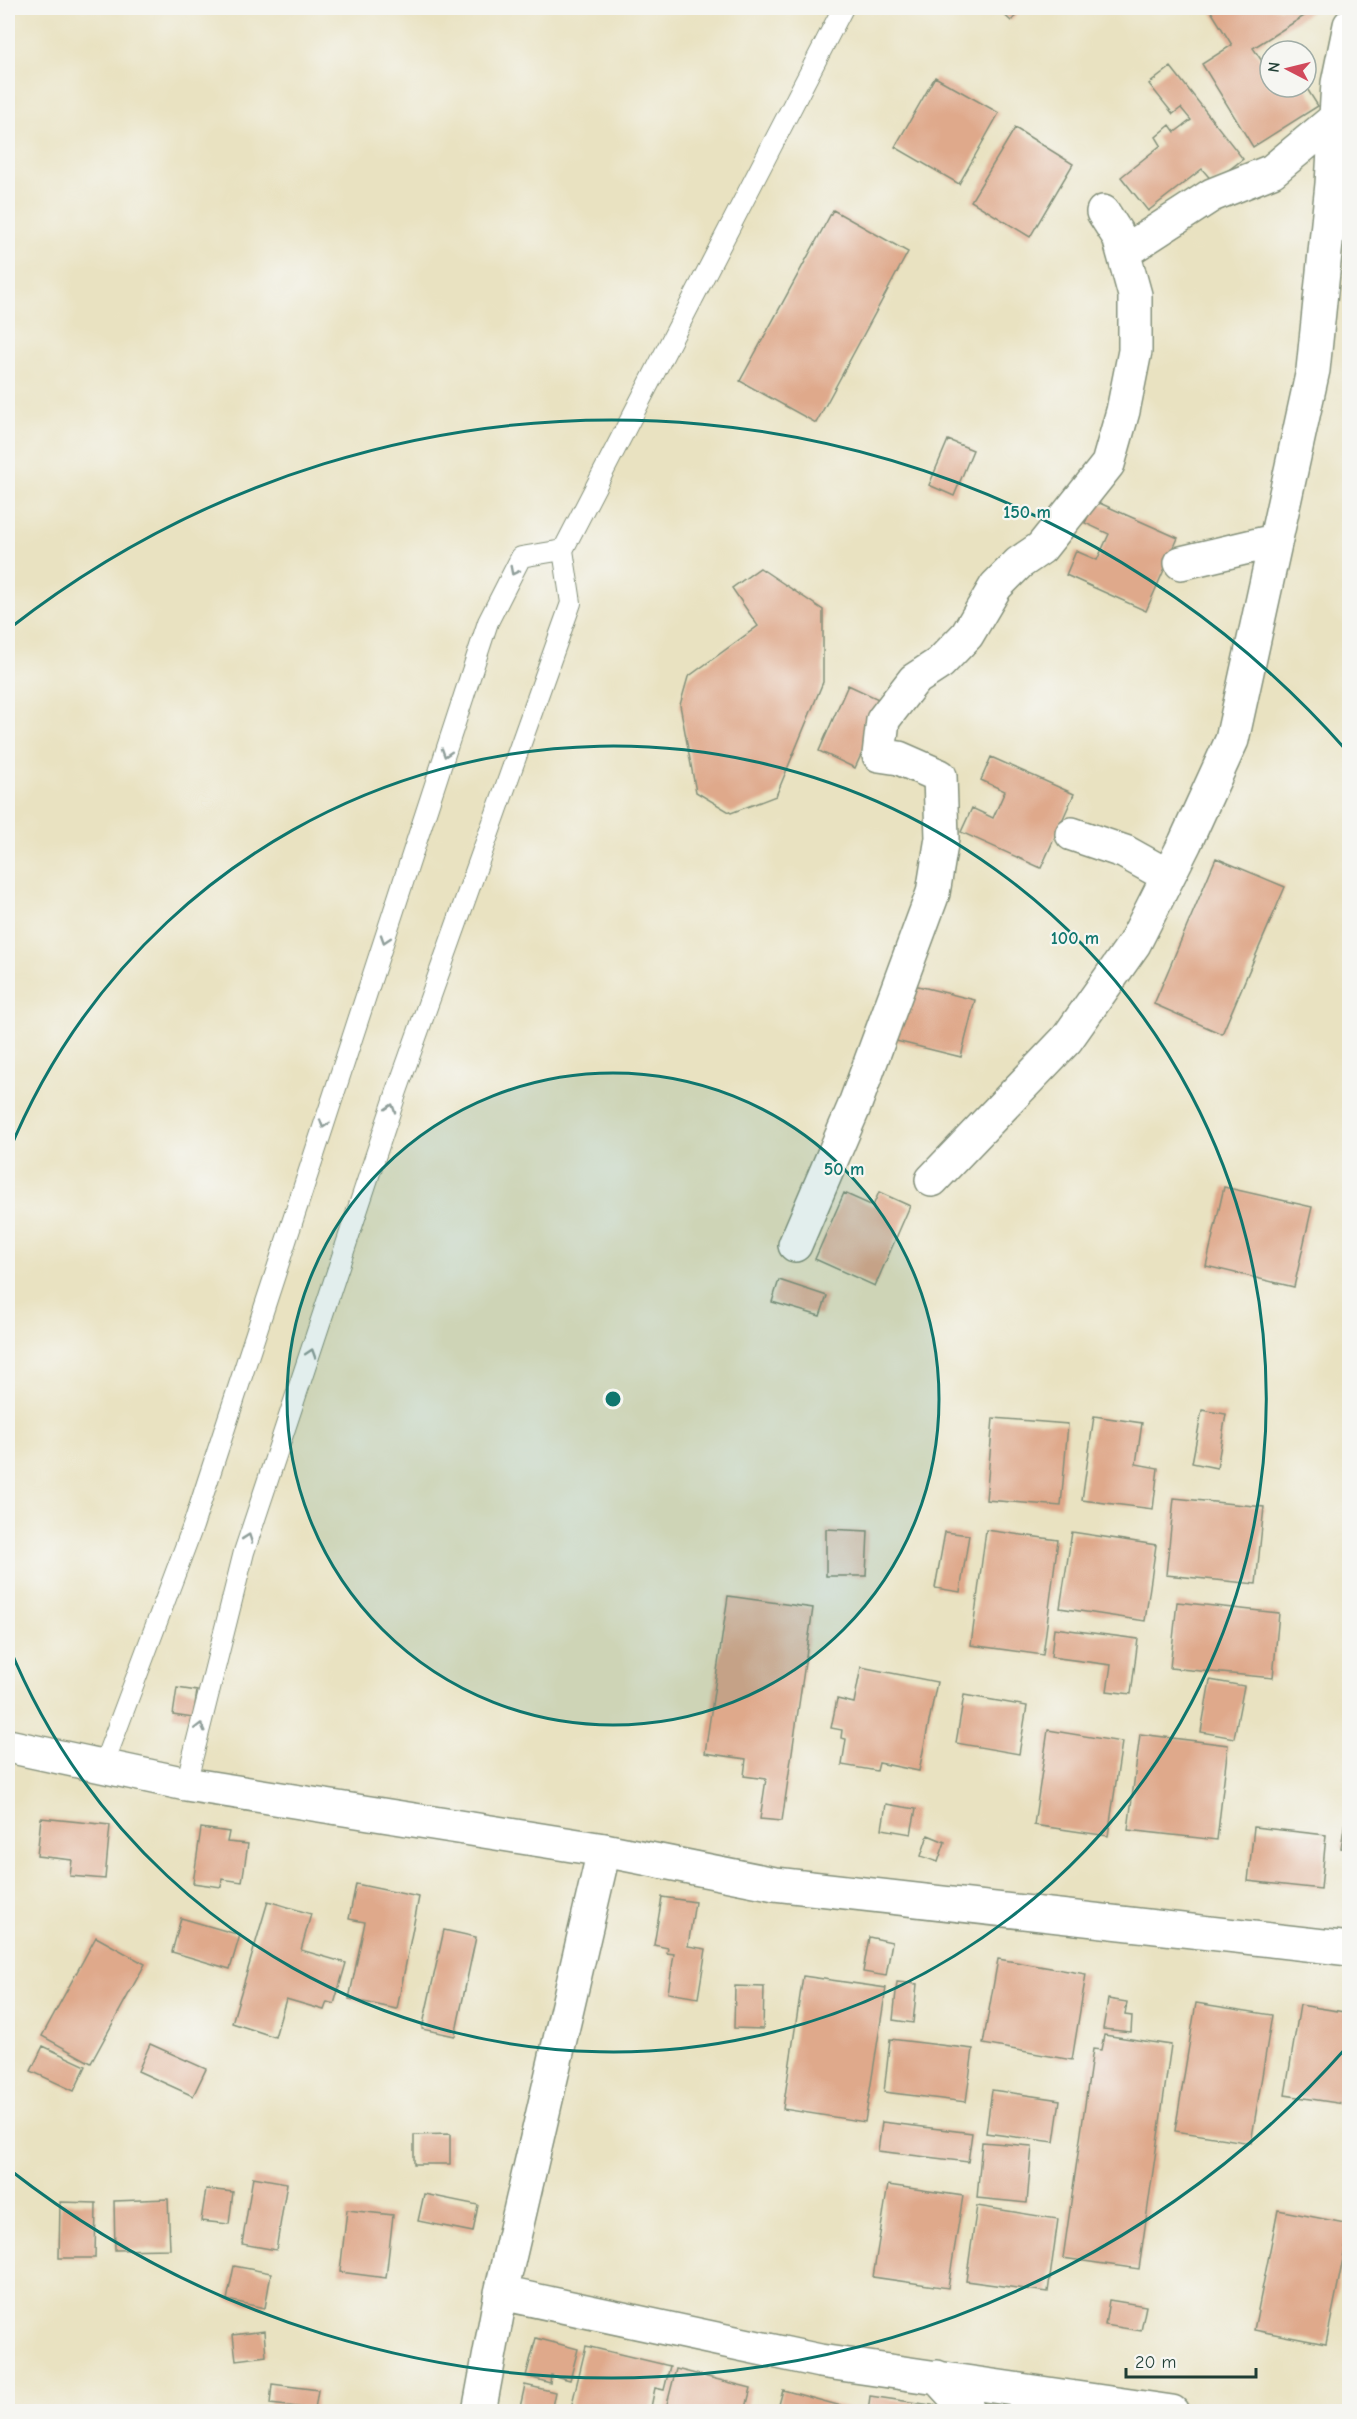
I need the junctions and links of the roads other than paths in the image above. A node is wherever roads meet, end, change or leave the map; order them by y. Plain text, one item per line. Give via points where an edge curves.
1 (843, 8) edge
2 (1350, 26) edge
3 (1336, 118) junction
4 (1103, 212) dead end
5 (1124, 252) junction
6 (1274, 541) junction
7 (563, 550) junction
8 (1181, 563) dead end
9 (1072, 834) dead end
10 (1168, 876) junction
11 (932, 1180) dead end
12 (795, 1245) dead end
13 (8, 1746) edge
14 (103, 1766) junction
15 (186, 1784) junction
16 (603, 1850) junction
17 (1350, 1949) edge
18 (501, 2293) junction
19 (938, 2378) junction
20 (478, 2412) edge
21 (969, 2412) edge
22 (1172, 2412) edge

1 - 7 lane
2 - 3 street via 1338,84
3 - 5 street via 1272,171 1212,195
3 - 6 street via 1313,370
4 - 5 street
5 - 12 street via 1135,296 1135,351 1108,464 1041,548 996,586 967,635 940,663 914,680 883,720 879,755 899,758 940,776 942,838 933,893 854,1107
6 - 8 street
6 - 10 street via 1232,740
7 -> 14 lane via 521,557 488,622 193,1526
15 -> 7 lane via 244,1552 397,1091 571,603
9 - 10 street via 1125,852
10 - 11 street via 1134,944 1067,1039
13 - 14 street
14 - 15 street
15 - 16 street
16 - 17 street via 775,1884
16 - 18 street
18 - 19 street via 820,2361
18 - 20 street
19 - 21 street
19 - 22 street

